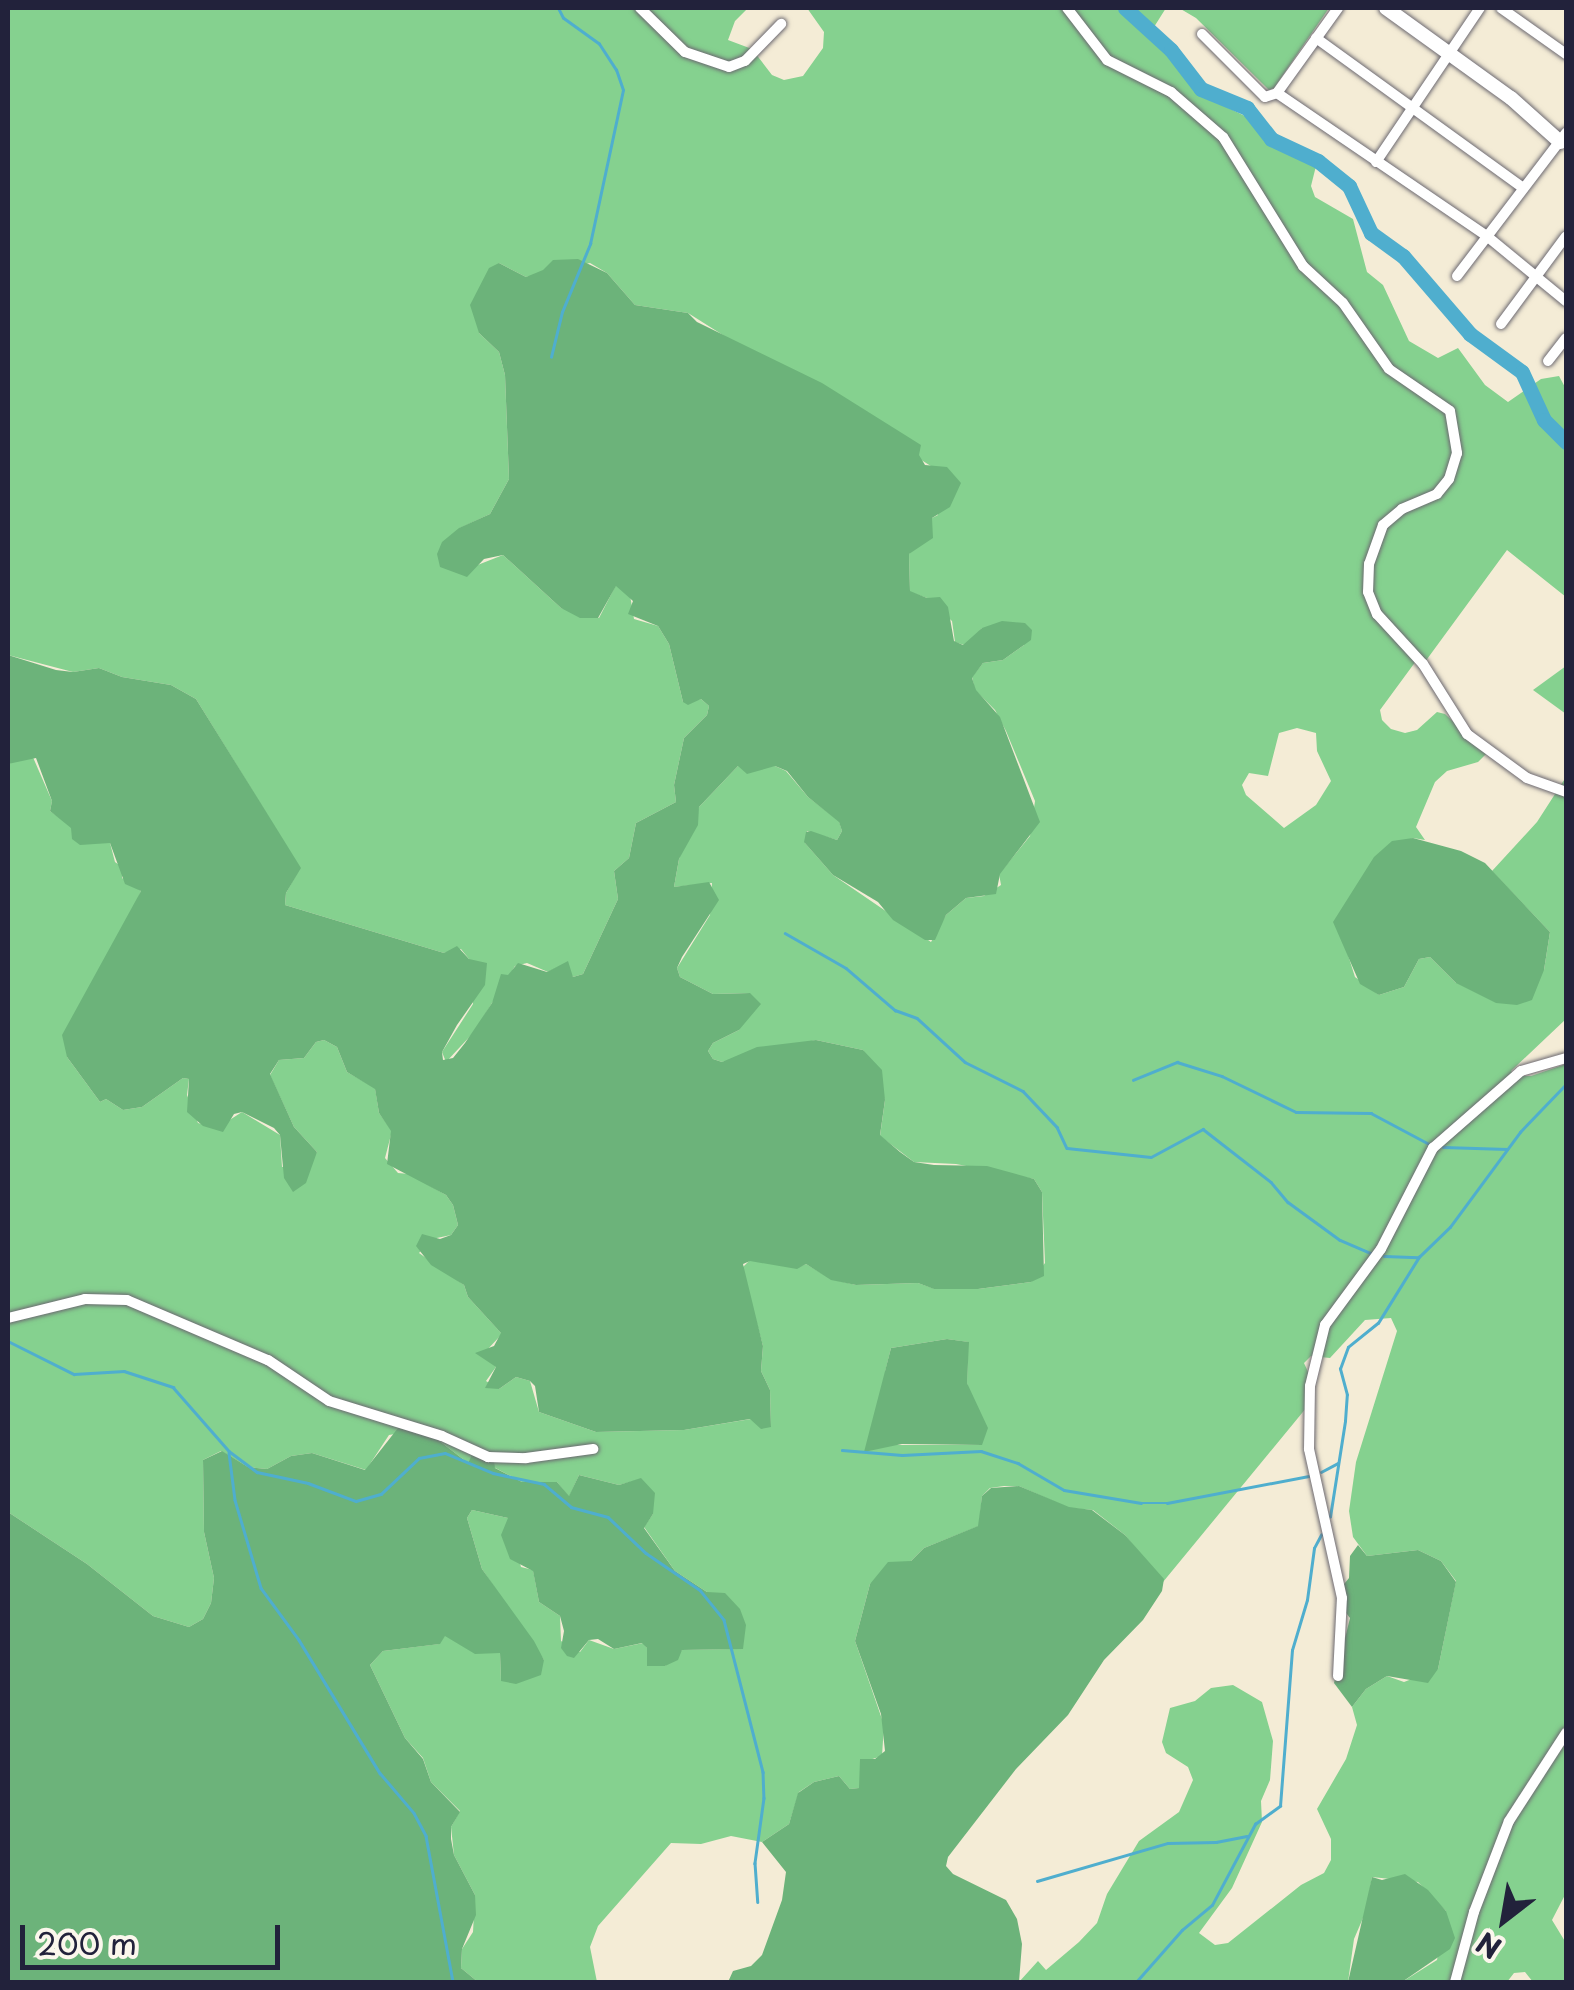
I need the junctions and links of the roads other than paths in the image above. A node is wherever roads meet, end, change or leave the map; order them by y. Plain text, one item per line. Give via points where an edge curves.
1 (640, 8) edge
2 (1067, 8) edge
3 (1338, 8) edge
4 (1386, 8) edge
5 (1480, 8) edge
6 (1501, 8) edge
7 (781, 24) dead end
8 (1202, 34) dead end
9 (1316, 38) junction
10 (1447, 52) junction
11 (1566, 54) edge
12 (1276, 93) junction
13 (1410, 107) junction
14 (1564, 141) edge
15 (1376, 162) junction
16 (1523, 188) junction
17 (1566, 236) edge
18 (1488, 237) junction
19 (1458, 276) dead end
20 (1536, 276) junction
21 (1566, 302) edge
22 (1500, 324) dead end
23 (1566, 338) edge
24 (1548, 361) dead end
25 (1566, 792) edge
26 (1566, 1058) edge
27 (8, 1318) edge
28 (593, 1449) dead end
29 (1338, 1676) dead end
30 (1566, 1733) edge
31 (1455, 1982) edge

1 - 7 street via 685,52 729,67 745,61
2 - 25 street via 1103,56 1171,92 1223,137 1303,266 1343,303 1389,369 1450,411 1457,453 1449,479 1383,525 1369,564 1368,592 1377,614 1423,664 1467,734 1527,778
3 - 9 street
4 - 10 street
5 - 10 street
6 - 11 street
8 - 12 street via 1265,97
9 - 12 street
9 - 13 street
10 - 13 street
10 - 14 street
12 - 15 street
13 - 15 street
13 - 16 street
14 - 16 street
15 - 18 street
16 - 18 street
17 - 20 street
18 - 19 street
18 - 20 street
20 - 21 street
20 - 22 street
23 - 24 street
26 - 29 street via 1517,1073 1433,1148 1381,1249 1325,1326 1314,1363 1308,1432 1342,1598
27 - 28 street via 85,1299 126,1300 268,1360 329,1401 488,1456
30 - 31 street via 1509,1821

